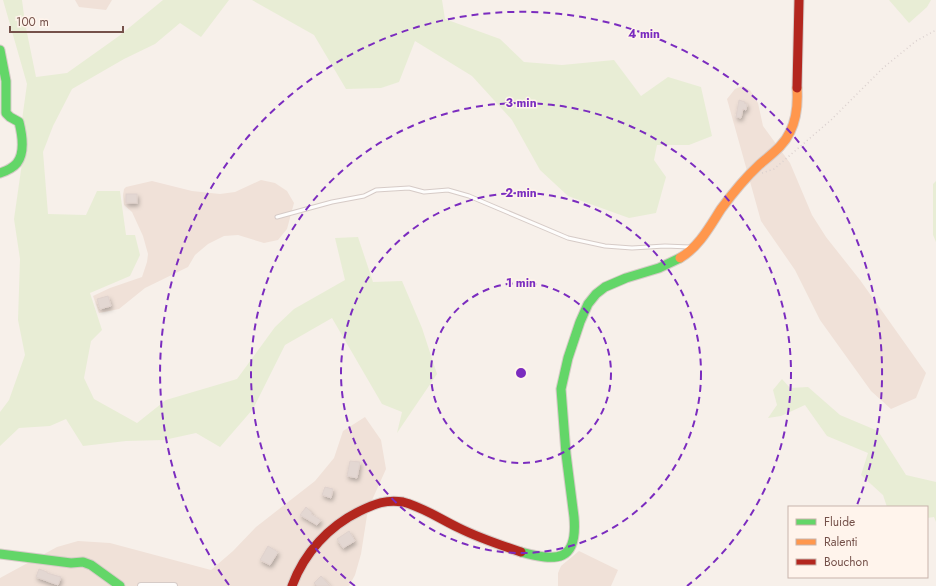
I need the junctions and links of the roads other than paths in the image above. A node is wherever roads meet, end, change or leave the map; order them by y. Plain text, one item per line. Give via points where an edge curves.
1 (799, 0) edge
2 (0, 50) edge
3 (0, 173) edge
4 (277, 217) dead end
5 (693, 247) junction
6 (0, 554) edge
7 (120, 586) edge
8 (141, 586) edge
9 (174, 586) edge
10 (292, 586) edge

1 - 5 street via 798,103 790,133 781,146 731,195
2 - 3 street via 8,96 6,113 19,122 22,136 21,157 17,164
4 - 5 lane via 364,196 376,190 448,190 469,196 568,238 605,246 632,248
5 - 10 street via 668,265 642,275 612,282 589,304 582,318 561,388 565,454 575,526 570,549 564,555 543,558 515,550 472,533 437,515 390,500 345,518 331,529 305,562
6 - 7 street via 88,563
8 - 9 street

